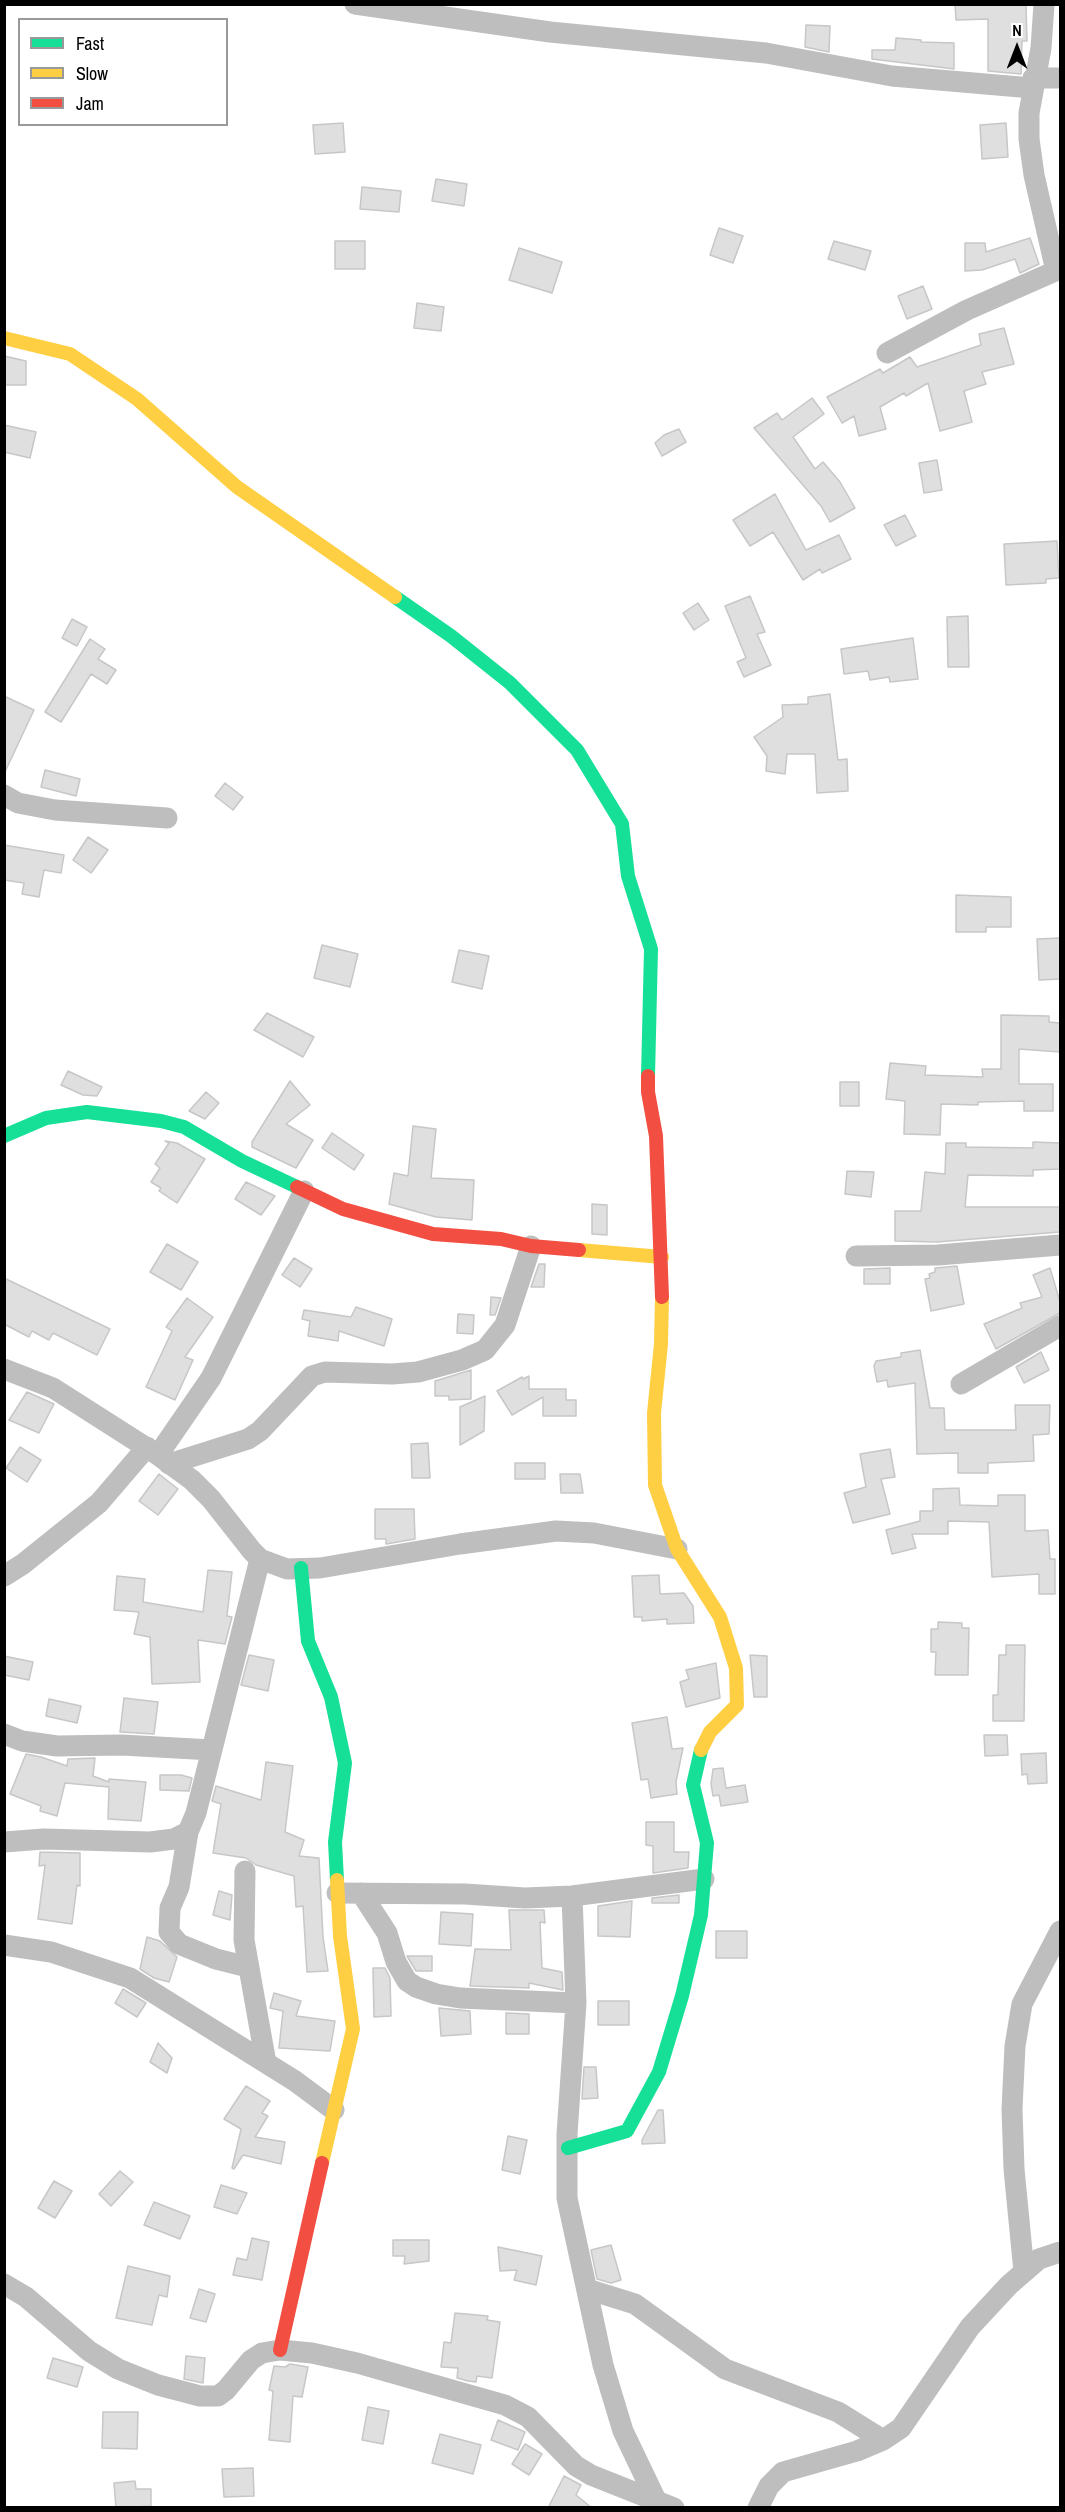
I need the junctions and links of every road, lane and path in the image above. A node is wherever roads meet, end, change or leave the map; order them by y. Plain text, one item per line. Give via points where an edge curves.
1 (356, 4) edge
2 (1044, 4) edge
3 (1060, 78) edge
4 (1033, 83) junction
5 (1058, 270) edge
6 (4, 338) edge
7 (887, 353) dead end
8 (4, 795) edge
9 (167, 818) dead end
10 (4, 1136) edge
11 (304, 1191) junction
12 (1060, 1245) edge
13 (531, 1246) junction
14 (856, 1256) dead end
15 (662, 1257) junction
16 (1060, 1326) edge
17 (4, 1369) edge
18 (961, 1384) dead end
19 (158, 1456) junction
20 (677, 1548) junction
21 (261, 1559) junction
22 (300, 1568) junction
23 (4, 1575) edge
24 (4, 1734) edge
25 (212, 1750) junction
26 (188, 1832) junction
27 (4, 1842) edge
28 (245, 1871) dead end
29 (704, 1879) junction
30 (337, 1893) junction
31 (361, 1893) junction
32 (572, 1896) junction
33 (1060, 1931) edge
34 (4, 1945) edge
35 (248, 1967) junction
36 (576, 2003) junction
37 (266, 2063) junction
38 (334, 2110) junction
39 (568, 2148) junction
40 (1060, 2252) edge
41 (1023, 2272) junction
42 (4, 2284) edge
43 (587, 2289) junction
44 (280, 2350) junction
45 (883, 2440) junction
46 (665, 2504) edge
47 (758, 2508) edge

1 - 4 street via 550,32 766,53 892,76
2 - 4 street via 1041,48
3 - 4 street
4 - 5 street via 1029,113 1031,151
5 - 7 street via 967,310
6 - 15 street via 70,354 137,399 237,487 451,636 510,683 577,750 622,824 628,876 651,949 648,1092 656,1136
8 - 9 street via 18,803 55,810
10 - 11 street via 46,1118 87,1112 161,1121 184,1127
11 - 13 street via 344,1209 433,1234 501,1239
11 - 19 street via 211,1378
12 - 14 street via 938,1255
13 - 15 street
13 - 19 street via 505,1325 485,1350 418,1372 325,1372 312,1376 261,1431 248,1439
15 - 20 street via 661,1344 654,1413 655,1485
16 - 18 street
17 - 19 street via 53,1388
19 - 21 street via 211,1499 244,1544
19 - 23 street
20 - 22 street via 594,1533 556,1531
20 - 29 street via 720,1617 736,1668 737,1705 710,1732 698,1756 693,1785 707,1844
21 - 22 street via 287,1569
21 - 25 street
22 - 30 street via 308,1641 331,1697 345,1763 334,1842
24 - 25 street via 57,1746
25 - 26 street
26 - 27 street via 174,1839 150,1842
26 - 35 street via 179,1887 170,1908 169,1932 179,1944
28 - 35 street via 243,1920
29 - 32 street
29 - 39 street via 699,1924 659,2072 627,2131
30 - 31 street
30 - 38 street via 353,2028
31 - 32 street
31 - 36 street via 387,1933 407,1981 416,1987 460,1998
32 - 36 street
33 - 41 street via 1022,2004 1015,2046 1014,2169
34 - 37 street via 51,1952 129,1978
35 - 37 street
36 - 39 street
37 - 38 street
38 - 44 street
39 - 43 street via 567,2198
40 - 41 street via 1039,2259
41 - 45 street via 970,2327 901,2428
42 - 44 street via 118,2369 200,2396 218,2396 250,2360
43 - 45 street via 634,2304 725,2369 838,2412
43 - 46 street via 623,2431
44 - 46 street via 357,2362 505,2405 528,2417 576,2466
45 - 47 street via 783,2472 769,2486

